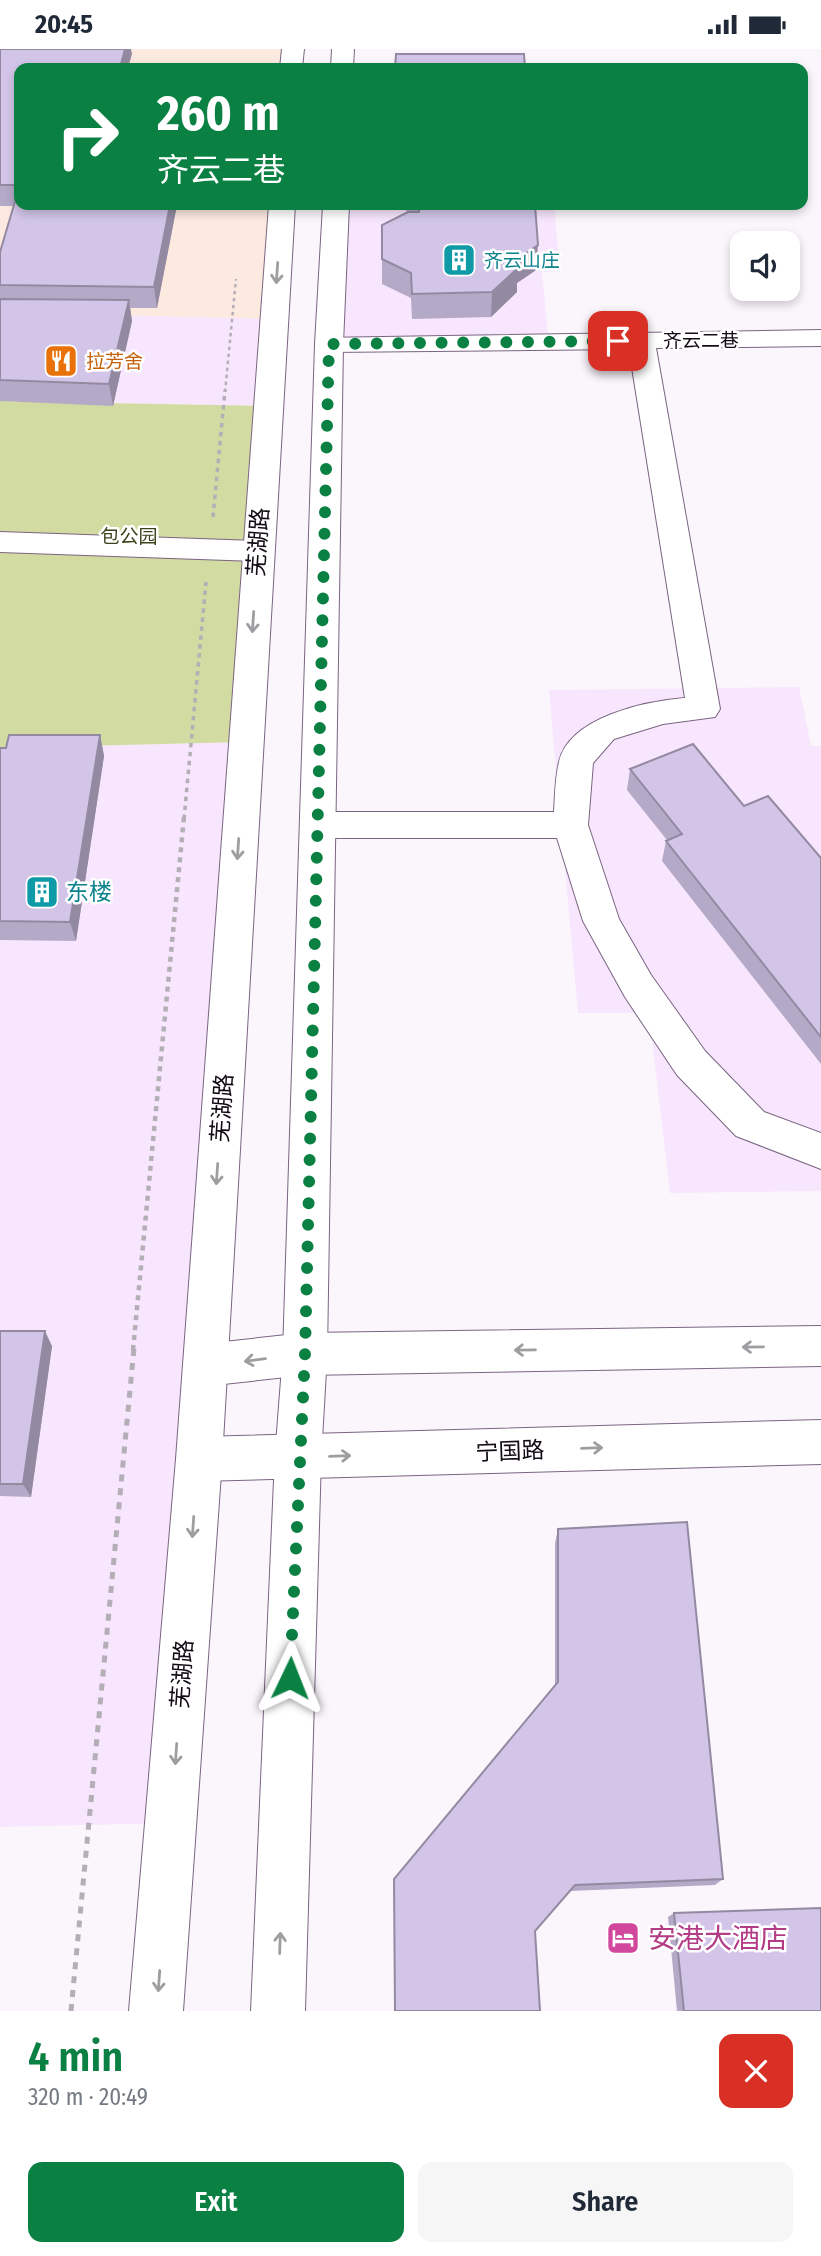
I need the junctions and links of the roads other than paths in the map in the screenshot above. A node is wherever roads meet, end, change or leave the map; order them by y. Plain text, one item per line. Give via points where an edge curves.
1 (282, 210) edge
2 (336, 210) edge
3 (821, 338) edge
4 (641, 340) junction
5 (329, 344) junction
6 (0, 542) edge
7 (258, 551) junction
8 (318, 825) junction
9 (570, 825) junction
10 (821, 1151) edge
11 (821, 1346) edge
12 (305, 1354) junction
13 (205, 1365) junction
14 (821, 1441) edge
15 (298, 1457) junction
16 (199, 1459) junction
17 (156, 2011) edge
18 (278, 2011) edge

1 -> 7 main road, 芜湖路
2 - 5 main road
3 - 4 main road, 齐云二巷
4 - 5 main road, 齐云二巷
4 - 9 main road via 703,709 663,712 602,730 576,760
5 - 8 main road
6 - 7 main road
7 -> 13 main road, 芜湖路
8 - 9 main road
8 - 12 main road
9 - 10 main road via 601,921 638,986 691,1063 750,1124
11 -> 12 main road
12 -> 13 main road
12 - 15 main road
13 - 16 main road, 芜湖路
15 -> 14 main road, 宁国路
15 - 16 main road, 宁国路
18 -> 15 main road
16 -> 17 main road, 芜湖路

